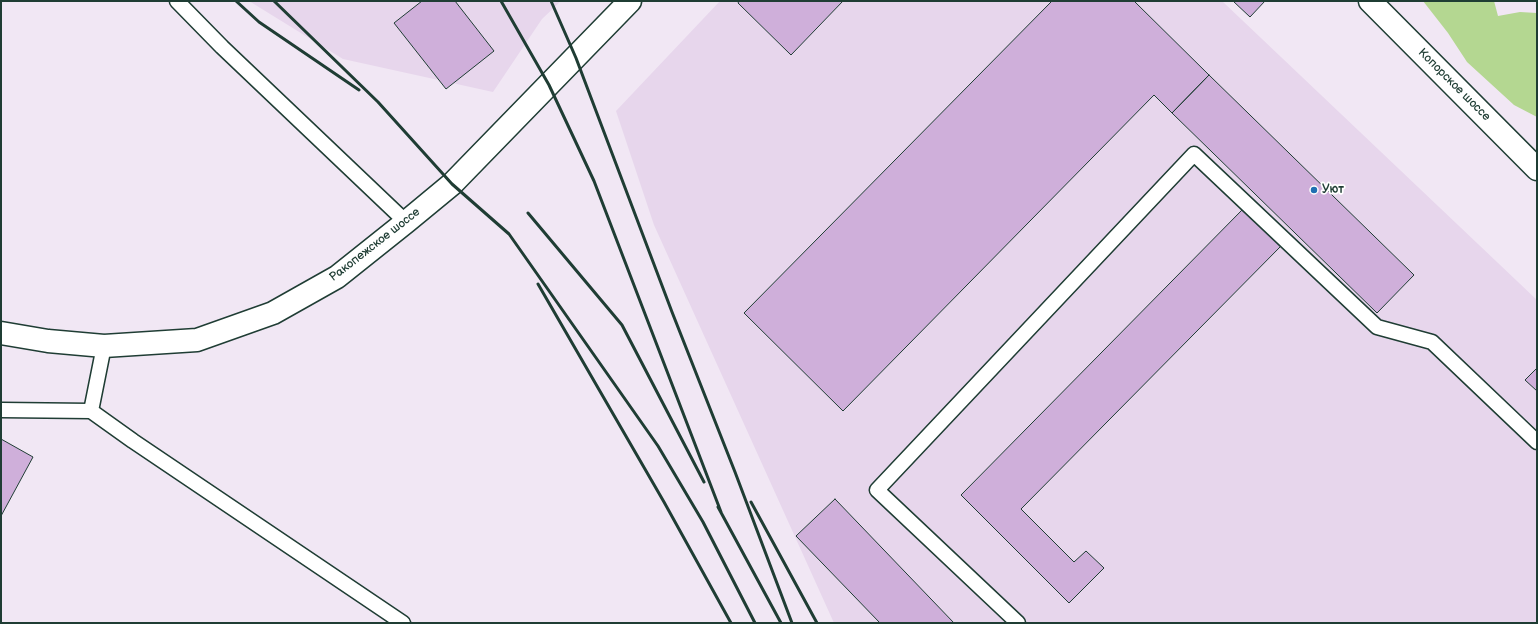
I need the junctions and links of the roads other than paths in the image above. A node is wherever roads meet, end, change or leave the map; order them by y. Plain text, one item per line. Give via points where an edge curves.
1 (177, 1) edge
2 (630, 1) edge
3 (1370, 1) edge
4 (1537, 169) edge
5 (406, 222) junction
6 (1, 333) edge
7 (104, 346) junction
8 (3, 409) edge
9 (91, 411) junction
10 (1537, 442) edge
11 (403, 623) edge
12 (1018, 623) edge

1 - 5 lane
2 - 5 main road, Ракопежское шоссе via 452,184
3 - 4 main road, Копорское шоссе
5 - 7 main road, Ракопежское шоссе via 337,277 273,313 197,340
6 - 7 main road, Ракопежское шоссе
7 - 9 lane
8 - 9 lane
9 - 11 lane
10 - 12 lane via 1432,342 1377,327 1194,154 877,490

